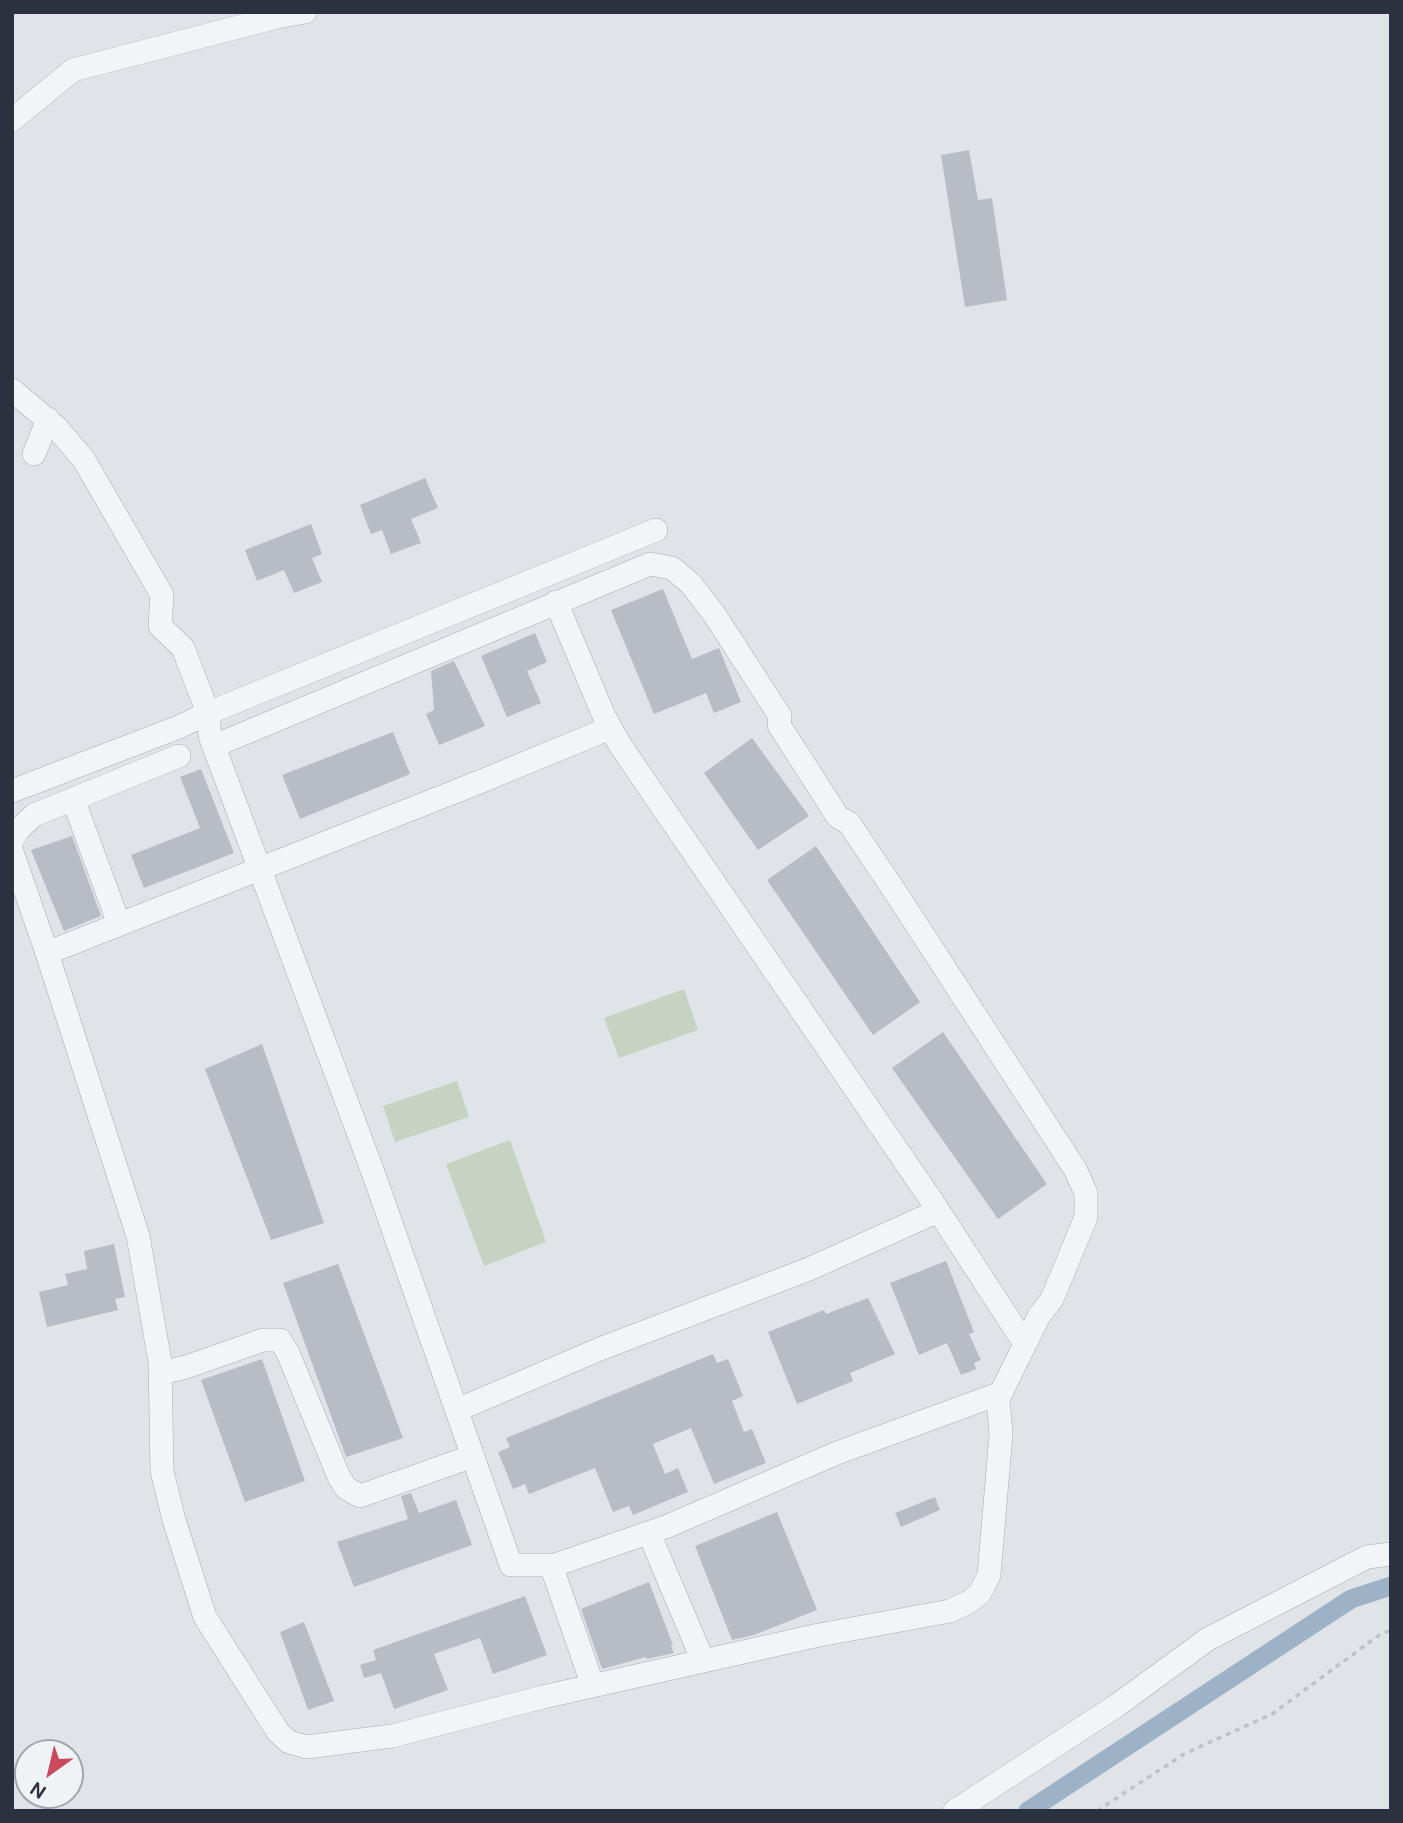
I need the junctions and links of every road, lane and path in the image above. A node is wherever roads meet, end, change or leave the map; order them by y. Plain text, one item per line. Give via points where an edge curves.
1 (305, 12) edge
2 (12, 120) edge
3 (12, 390) edge
4 (48, 419) junction
5 (34, 454) dead end
6 (656, 530) dead end
7 (556, 602) junction
8 (208, 713) junction
9 (610, 727) junction
10 (214, 746) junction
11 (179, 756) dead end
12 (12, 791) edge
13 (73, 799) junction
14 (12, 841) edge
15 (12, 852) edge
16 (259, 867) junction
17 (119, 924) junction
18 (47, 953) junction
19 (938, 1211) junction
20 (1025, 1344) junction
21 (160, 1373) junction
22 (1001, 1393) junction
23 (457, 1410) junction
24 (473, 1456) junction
25 (649, 1532) junction
26 (1391, 1554) edge
27 (551, 1565) junction
28 (1391, 1631) edge
29 (702, 1661) junction
30 (593, 1686) junction
31 (955, 1811) edge
32 (1097, 1811) edge

1 - 2 street via 73,70
3 - 4 street
4 - 5 street
4 - 8 street via 84,460 162,595 160,626 183,648
6 - 8 street
7 - 9 street
7 - 10 street
7 - 20 street via 650,564 672,568 691,584 780,716 779,725 838,817 849,823 887,878 1075,1169 1086,1192 1086,1217 1052,1299
8 - 10 street
8 - 12 street
9 - 16 street
9 - 19 street
10 - 16 street
11 - 13 street
13 - 14 street via 34,815
13 - 17 street
15 - 18 street
16 - 17 street
16 - 23 street
17 - 18 street
18 - 21 street via 138,1236
19 - 20 street
19 - 23 street via 809,1269
20 - 22 street
21 - 24 street via 262,1340 280,1340 338,1477 360,1496
21 - 30 street via 162,1471 205,1618 289,1742 307,1747 392,1736
22 - 25 street via 837,1453
22 - 29 street via 989,1574 980,1593 950,1611
23 - 24 street
24 - 27 street via 511,1564
25 - 27 street
25 - 29 street
26 - 31 street via 1367,1557 1208,1639 1116,1706
27 - 30 street
28 - 32 path via 1382,1633 1272,1714 1184,1754
29 - 30 street

